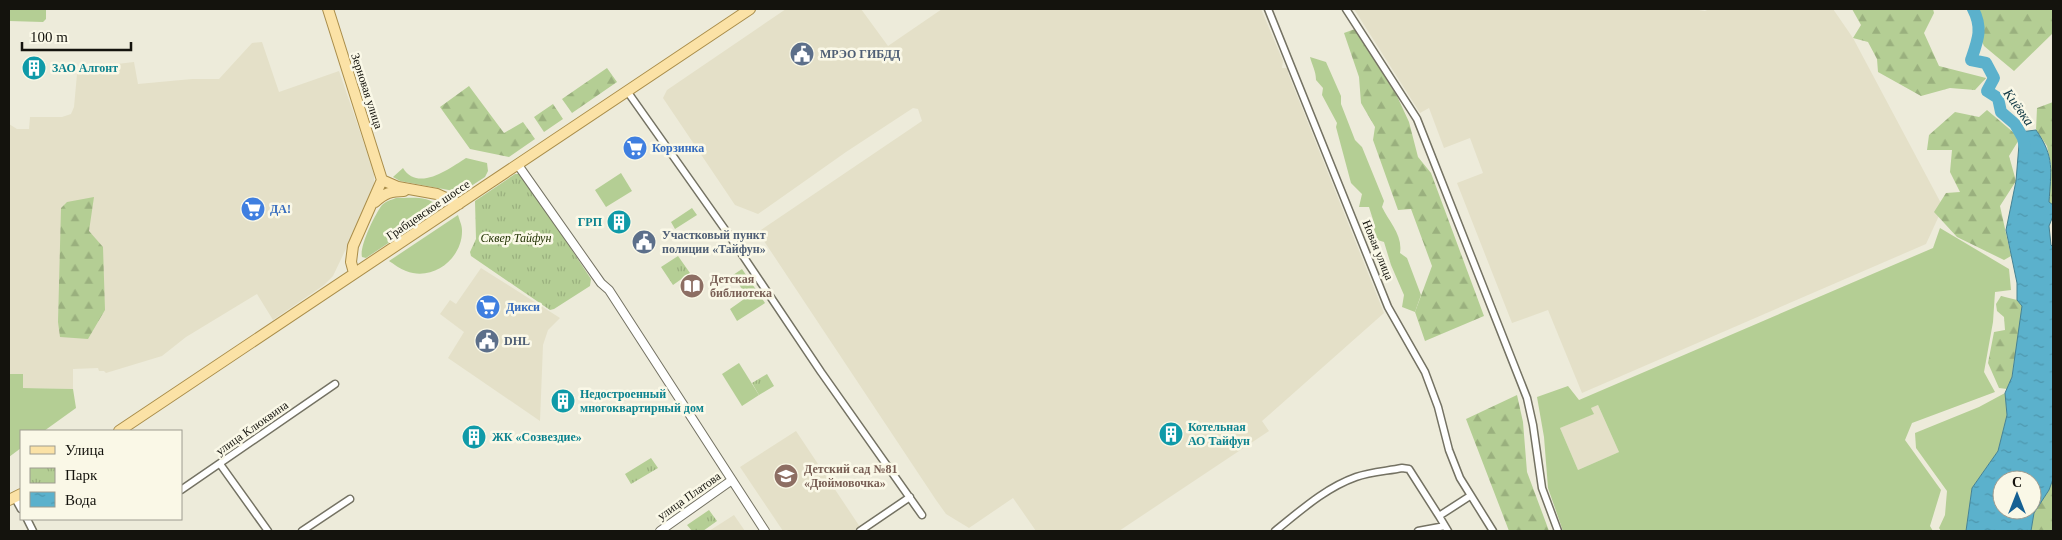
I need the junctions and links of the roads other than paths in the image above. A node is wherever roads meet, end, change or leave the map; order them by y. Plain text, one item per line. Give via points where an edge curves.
1 (328, 9) edge
2 (750, 9) edge
3 (1268, 9) edge
4 (1346, 9) edge
5 (627, 92) junction
6 (518, 165) junction
7 (382, 180) junction
8 (418, 192) junction
9 (373, 204) junction
10 (459, 204) junction
11 (354, 273) junction
12 (335, 384) dead end
13 (120, 430) edge
14 (220, 464) junction
15 (732, 480) junction
16 (182, 489) edge
17 (1470, 496) junction
18 (910, 497) junction
19 (350, 499) dead end
20 (922, 515) dead end
21 (1439, 516) junction
22 (1446, 529) edge
23 (268, 531) edge
24 (302, 531) edge
25 (660, 531) edge
26 (765, 531) edge
27 (860, 531) edge
28 (1275, 531) edge
29 (1418, 531) edge
30 (1493, 531) edge
31 (1558, 531) edge

1 - 7 main road, Зерновая улица
2 - 5 main road, Грабцевское шоссе
3 - 17 street, Новая улица via 1388,307 1426,372 1449,450
4 - 31 street via 1417,119 1527,398 1542,488
5 - 6 main road, Грабцевское шоссе
5 - 18 street
6 - 10 main road, Грабцевское шоссе
6 - 15 street via 609,290
7 - 8 main road
7 - 9 main road
8 - 9 main road via 391,191
8 - 10 main road via 437,194
9 - 11 main road via 353,246 351,262
10 - 11 main road, Грабцевское шоссе
11 - 13 main road, Грабцевское шоссе
12 - 14 street, улица Клюквина
14 - 16 street, улица Клюквина
14 - 23 street
15 - 25 street, улица Платова
15 - 26 street
17 - 21 street
17 - 30 street, Новая улица
18 - 20 street
18 - 27 street
19 - 24 street
21 - 22 street
21 - 28 street via 1409,469 1402,468 1356,477 1335,486
22 - 29 street

